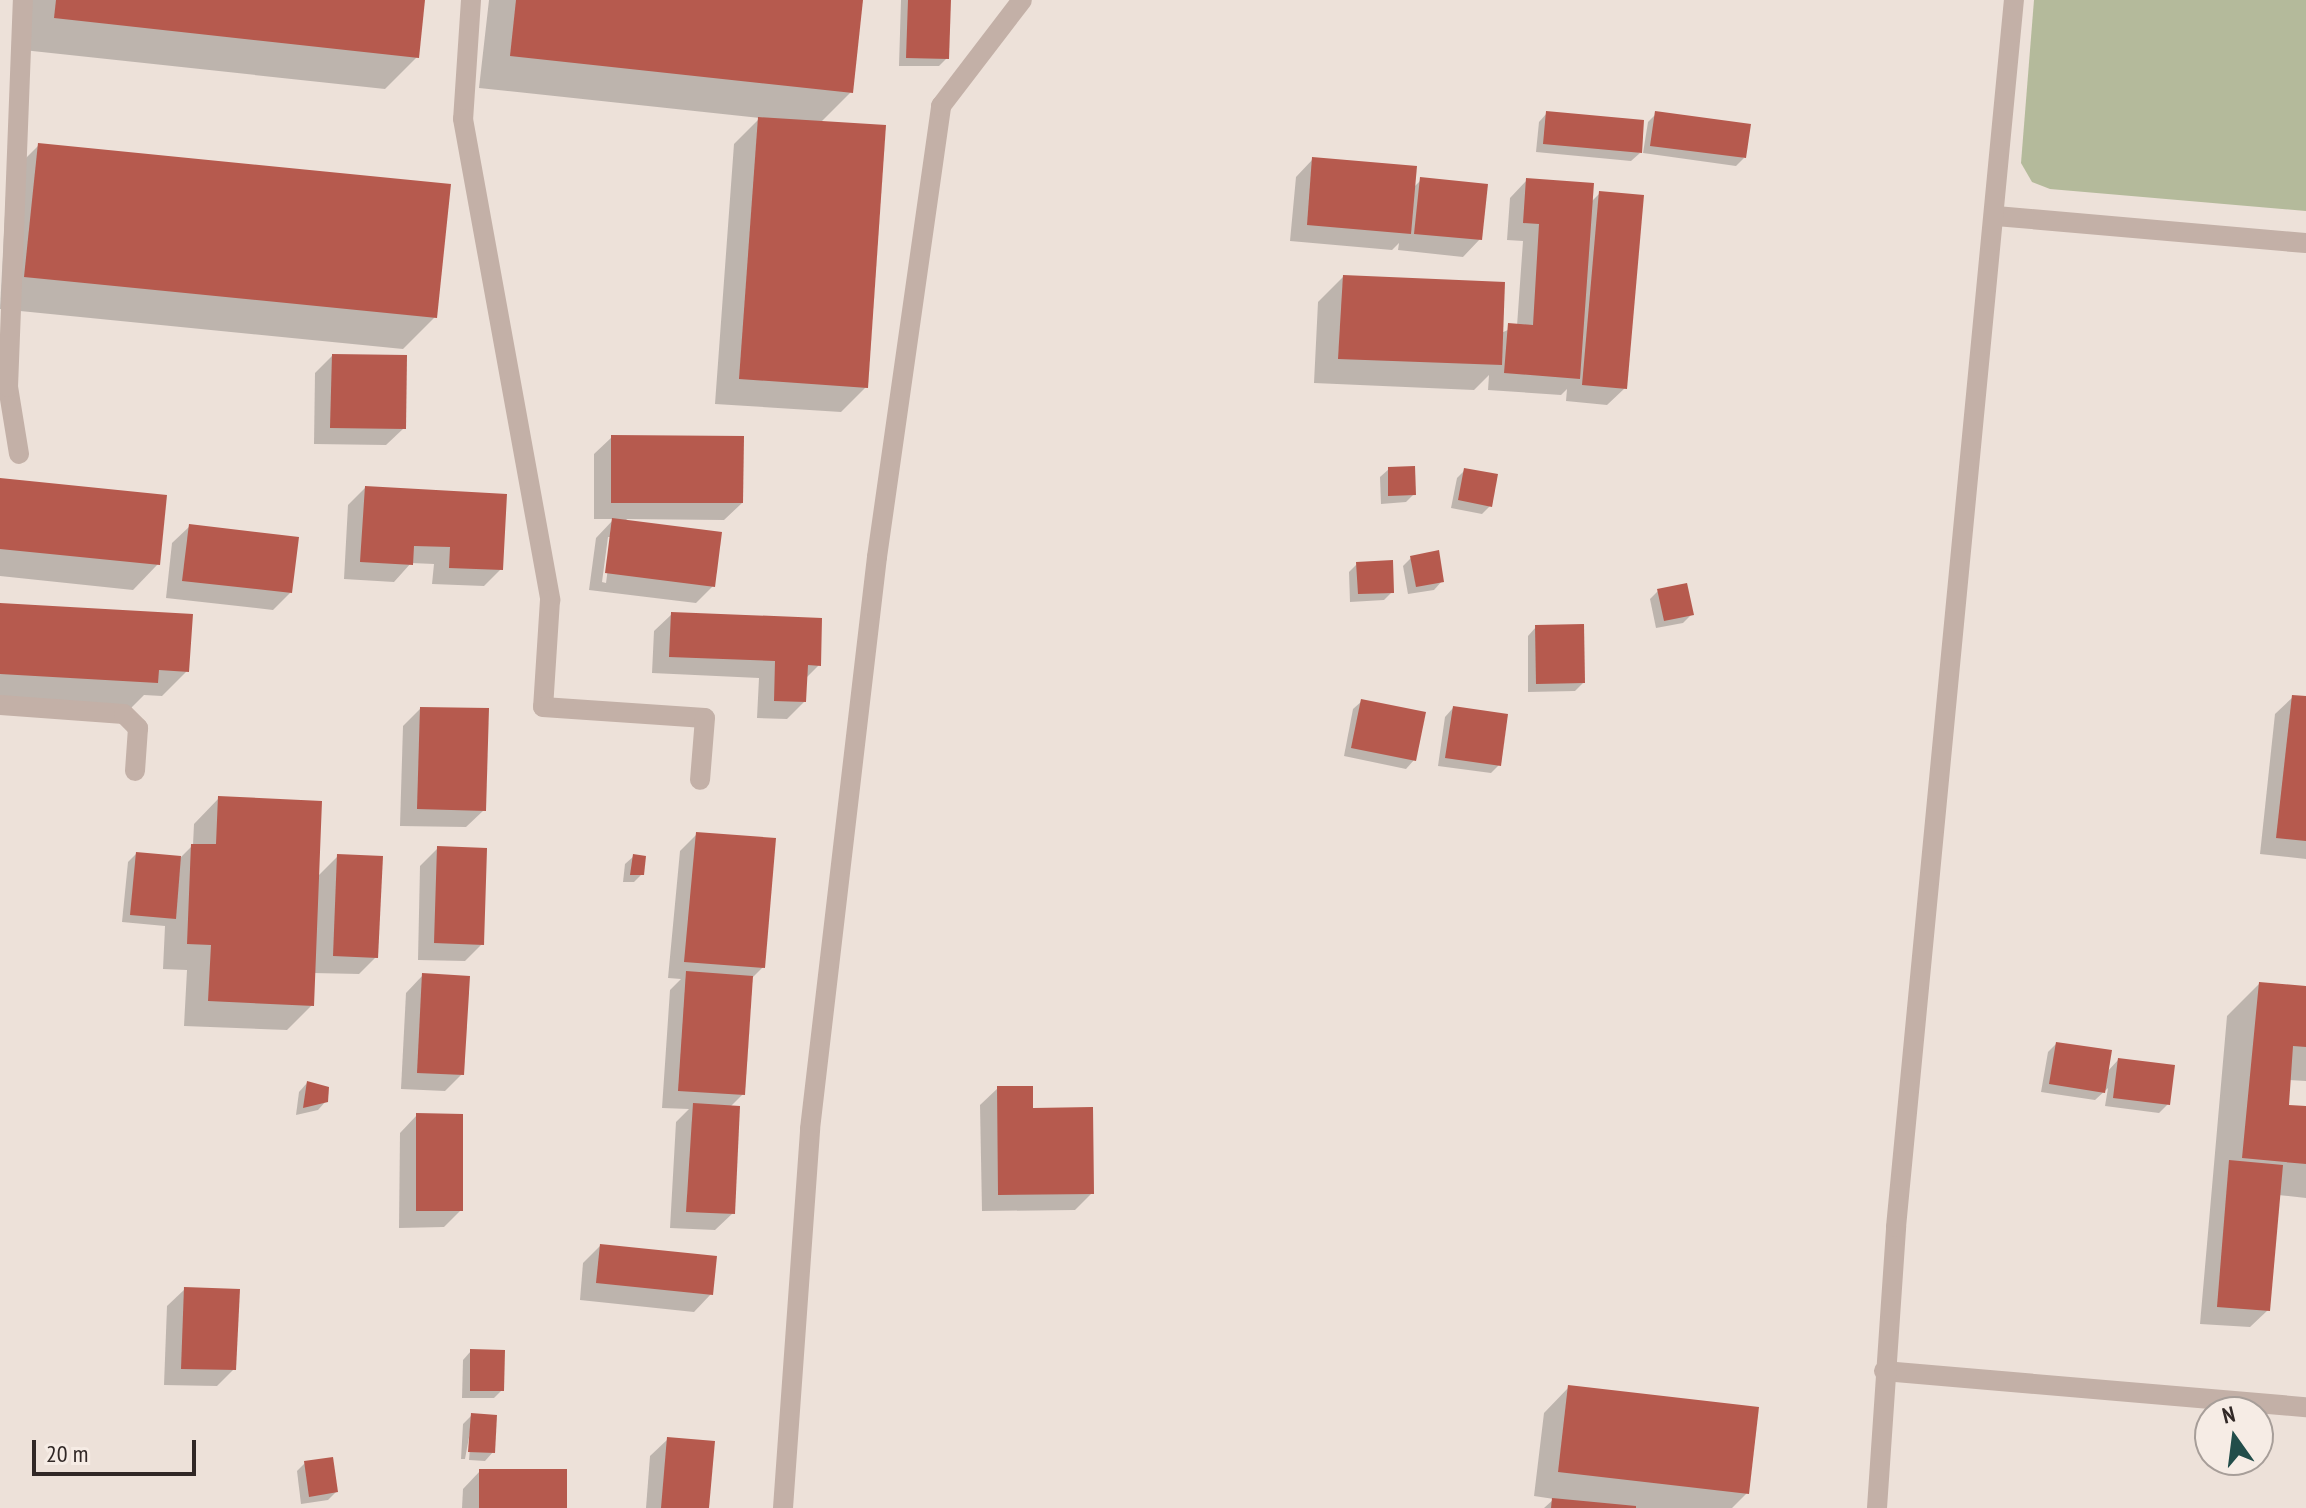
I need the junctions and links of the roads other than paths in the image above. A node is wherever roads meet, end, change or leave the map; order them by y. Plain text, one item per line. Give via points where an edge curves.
1 (23, 0) edge
2 (471, 0) edge
3 (1022, 0) edge
4 (2014, 0) edge
5 (1996, 216) junction
6 (2306, 243) edge
7 (19, 454) dead end
8 (0, 705) edge
9 (135, 771) dead end
10 (700, 780) dead end
11 (1884, 1371) junction
12 (2306, 1407) edge
13 (783, 1508) edge
14 (1877, 1508) edge

1 - 7 lane via 8,387
2 - 10 lane via 463,119 550,600 543,707 705,718
3 - 13 lane via 941,106 877,557 810,1129
4 - 5 lane
5 - 6 lane
5 - 11 lane
8 - 9 lane via 124,714 138,728
11 - 12 lane
11 - 14 lane

